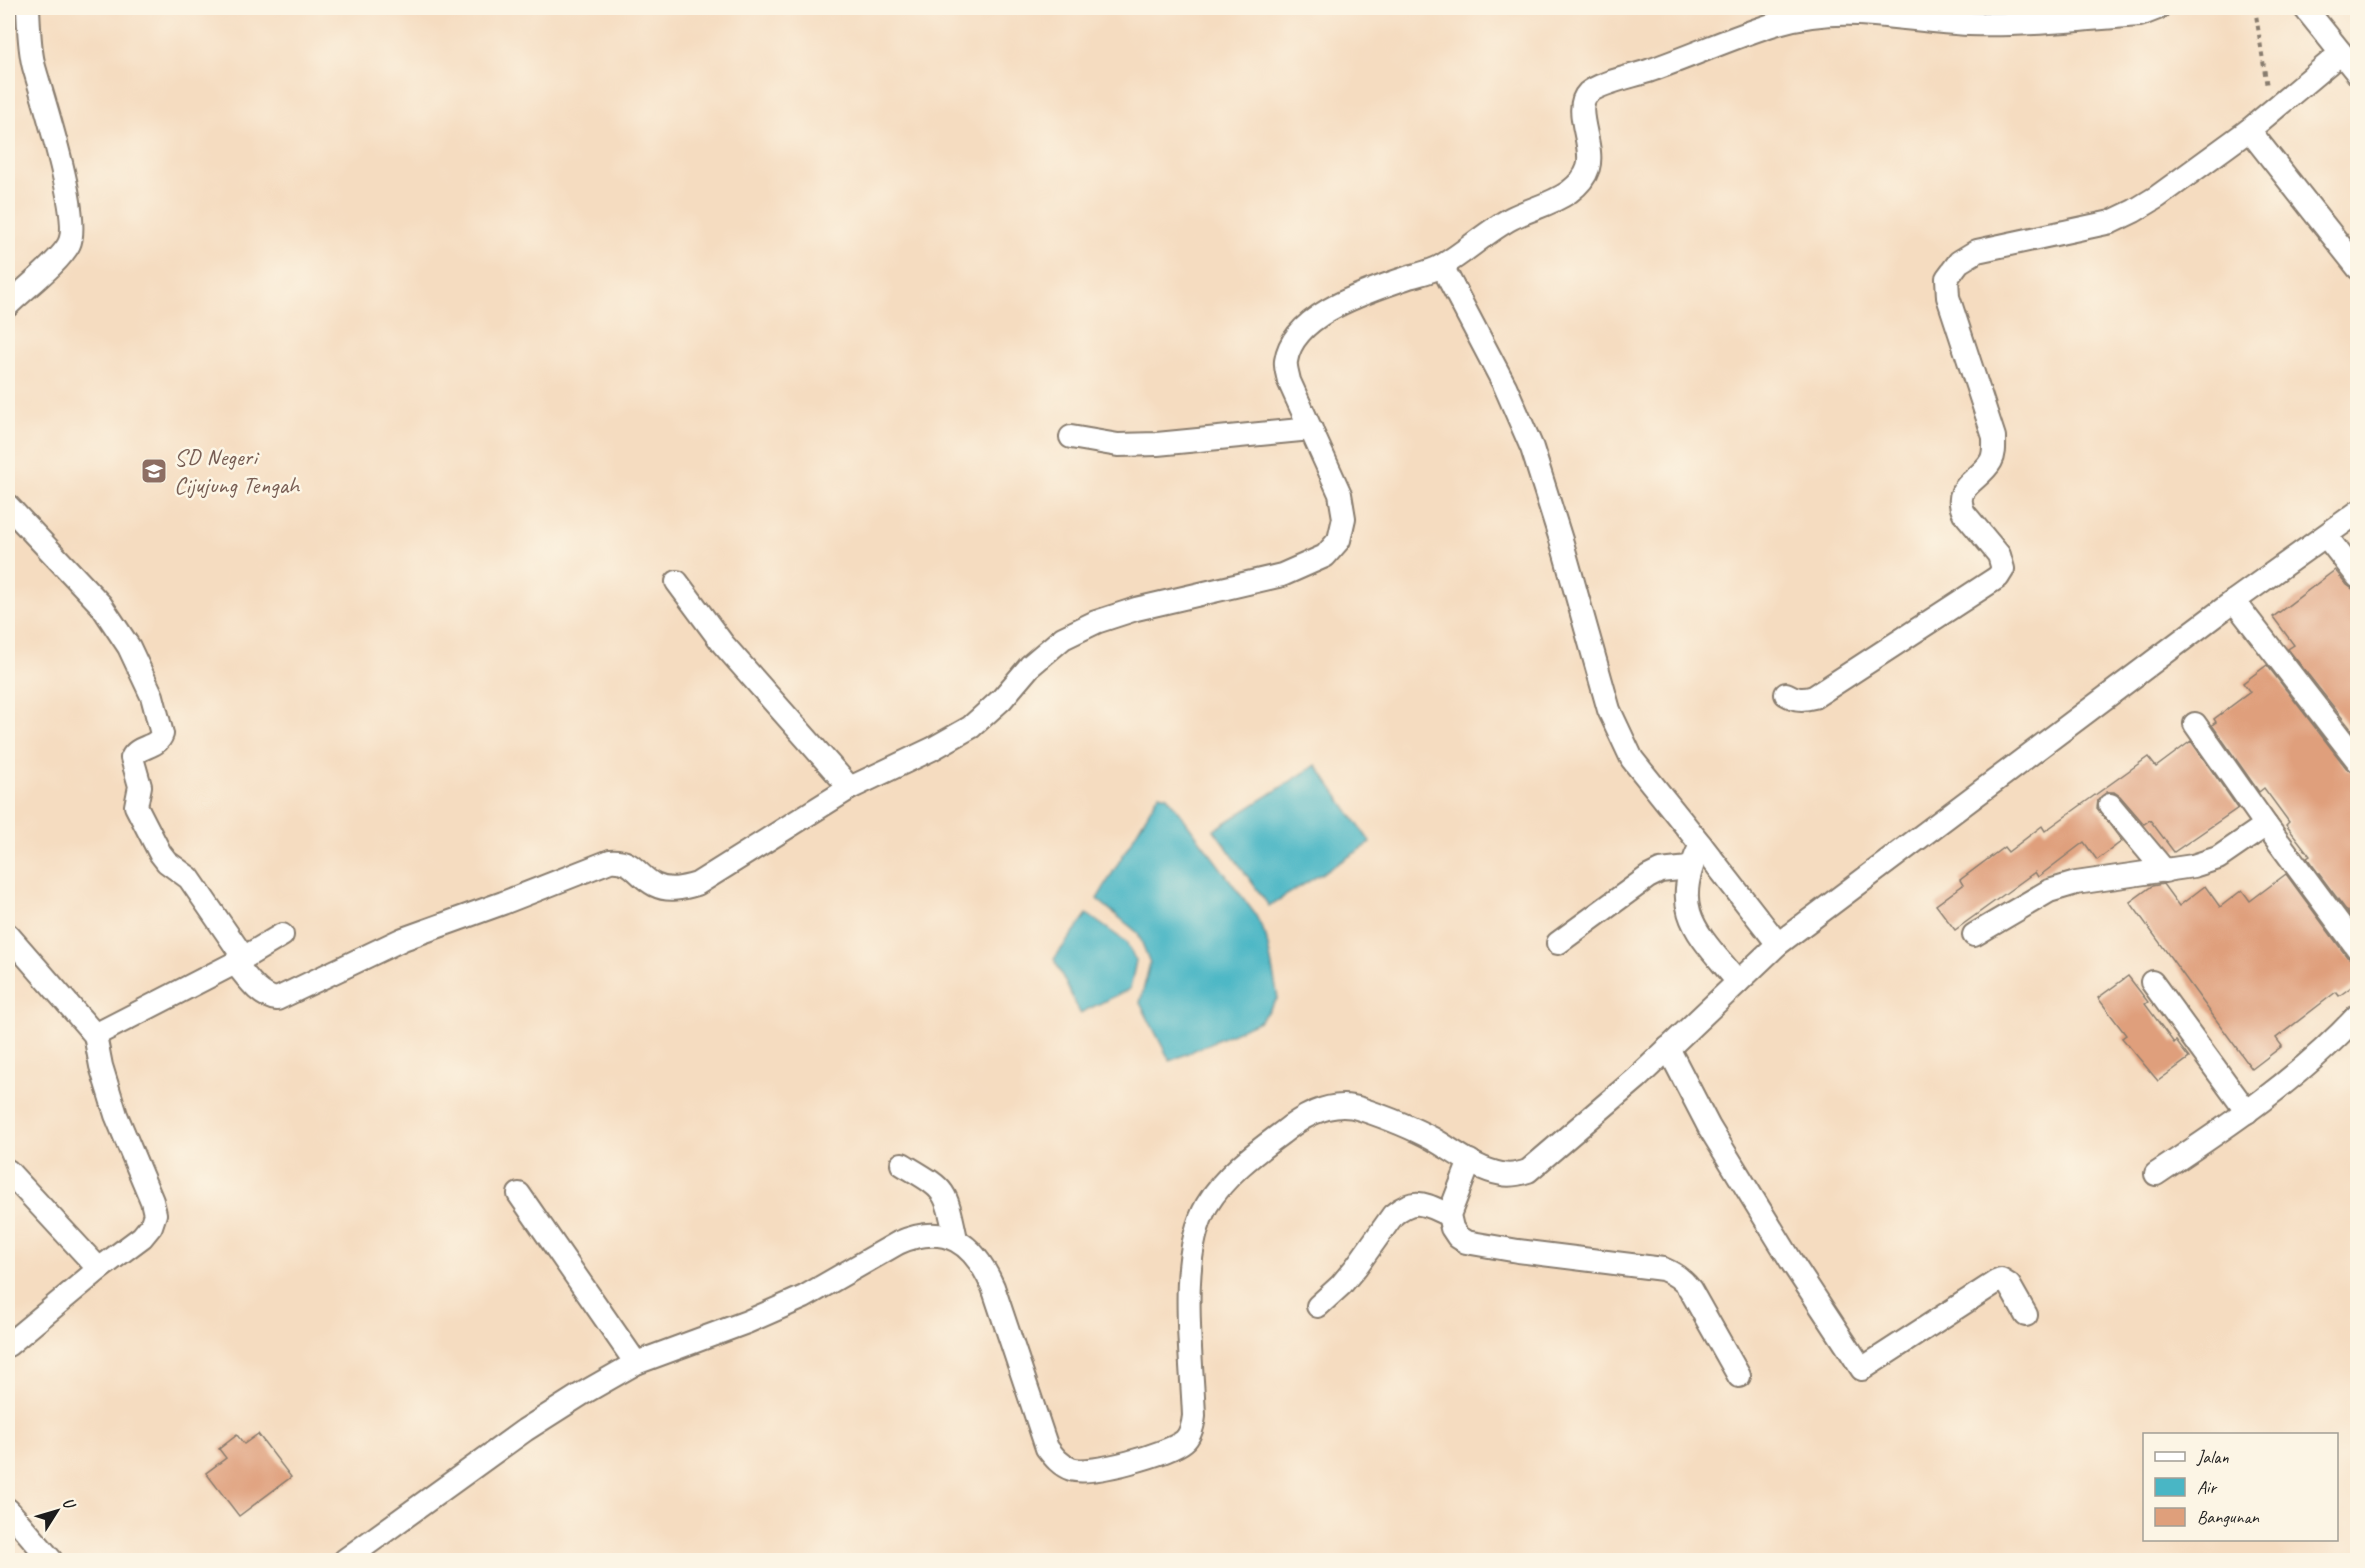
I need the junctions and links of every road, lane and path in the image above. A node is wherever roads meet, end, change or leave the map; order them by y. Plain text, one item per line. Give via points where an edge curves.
1 (28, 8) edge
2 (2158, 8) edge
3 (2255, 8) edge
4 (2305, 8) edge
5 (2341, 53) junction
6 (2358, 74) edge
7 (2271, 112) junction
8 (2248, 130) junction
9 (1442, 266) junction
10 (2358, 268) edge
11 (8, 305) edge
12 (1311, 429) junction
13 (1071, 437) dead end
14 (8, 506) edge
15 (2358, 512) edge
16 (2326, 536) junction
17 (2358, 577) edge
18 (676, 582) dead end
19 (2234, 601) junction
20 (1786, 693) dead end
21 (2195, 724) dead end
22 (2358, 761) edge
23 (850, 788) junction
24 (2110, 805) dead end
25 (2266, 825) junction
26 (1701, 845) junction
27 (1689, 868) junction
28 (2165, 871) junction
29 (282, 934) dead end
30 (8, 935) edge
31 (1974, 935) dead end
32 (1558, 943) dead end
33 (1778, 945) junction
34 (2358, 950) edge
35 (240, 960) junction
36 (1738, 982) junction
37 (2152, 982) dead end
38 (2358, 1015) edge
39 (95, 1035) junction
40 (1668, 1048) junction
41 (2247, 1112) junction
42 (1470, 1161) junction
43 (902, 1164) dead end
44 (8, 1171) edge
45 (2156, 1174) dead end
46 (519, 1194) dead end
47 (1449, 1215) junction
48 (956, 1239) junction
49 (99, 1269) junction
50 (1318, 1306) dead end
51 (2026, 1315) dead end
52 (10, 1337) edge
53 (636, 1364) junction
54 (1739, 1376) dead end
55 (8, 1510) edge
56 (51, 1560) edge
57 (345, 1560) edge

1 - 11 street via 33,65 55,140 72,236 62,254
2 - 9 street via 2140,15 1991,24 1845,12 1812,15 1778,23 1594,89 1581,109 1590,152 1588,168 1579,183 1567,194 1513,218
3 - 7 path
4 - 5 street
5 - 6 street
5 - 7 street
7 - 8 street
8 - 10 street
8 - 20 street via 2157,197 2111,222 1977,251 1959,262 1947,278 1948,297 1994,437 1991,462 1963,490 1960,505 2000,555 2003,569 1998,577 1814,698 1793,699
9 - 12 street via 1350,299 1299,332 1285,363
9 - 26 street via 1505,386 1532,448 1619,733 1632,759
12 - 13 street via 1157,444 1118,445
12 - 23 street via 1340,494 1344,518 1339,540 1325,556 1282,575 1136,609 1063,638 971,727
14 - 35 street via 101,606 129,647 152,696 162,734 156,743 132,758 140,786 136,806 163,857 189,878
15 - 16 street
16 - 17 street
16 - 19 street
18 - 23 street via 723,644
19 - 22 street
19 - 33 street
21 - 25 street
23 - 35 street via 698,884 667,889 654,885 629,864 610,861 403,939 277,999 261,993
24 - 28 street
25 - 28 street via 2218,858
25 - 34 street
26 - 27 street
26 - 33 street
27 - 32 street via 1660,871 1647,877
27 - 36 street via 1685,893 1688,910 1696,928
28 - 31 street via 2076,883 2049,891
29 - 35 street
30 - 39 street
33 - 36 street
35 - 39 street
36 - 40 street
37 - 41 street
38 - 41 street
39 - 49 street via 116,1115 155,1214 142,1237
40 - 42 street via 1528,1171 1501,1174
40 - 51 street via 1727,1157 1862,1369 1996,1281 2009,1286
41 - 45 street
42 - 47 street
42 - 48 street via 1430,1137 1380,1115 1339,1106 1317,1111 1294,1123 1243,1162 1207,1205 1190,1264 1192,1429 1185,1440 1171,1449 1093,1471 1073,1470 1059,1463 1047,1448 985,1268
43 - 48 street via 943,1191
44 - 49 street
46 - 53 street
47 - 50 street via 1418,1202 1404,1205 1341,1285
47 - 54 street via 1452,1228 1466,1242 1672,1273 1689,1289
48 - 53 street via 914,1236 804,1297
49 - 52 street
53 - 57 street via 525,1430
55 - 56 street

